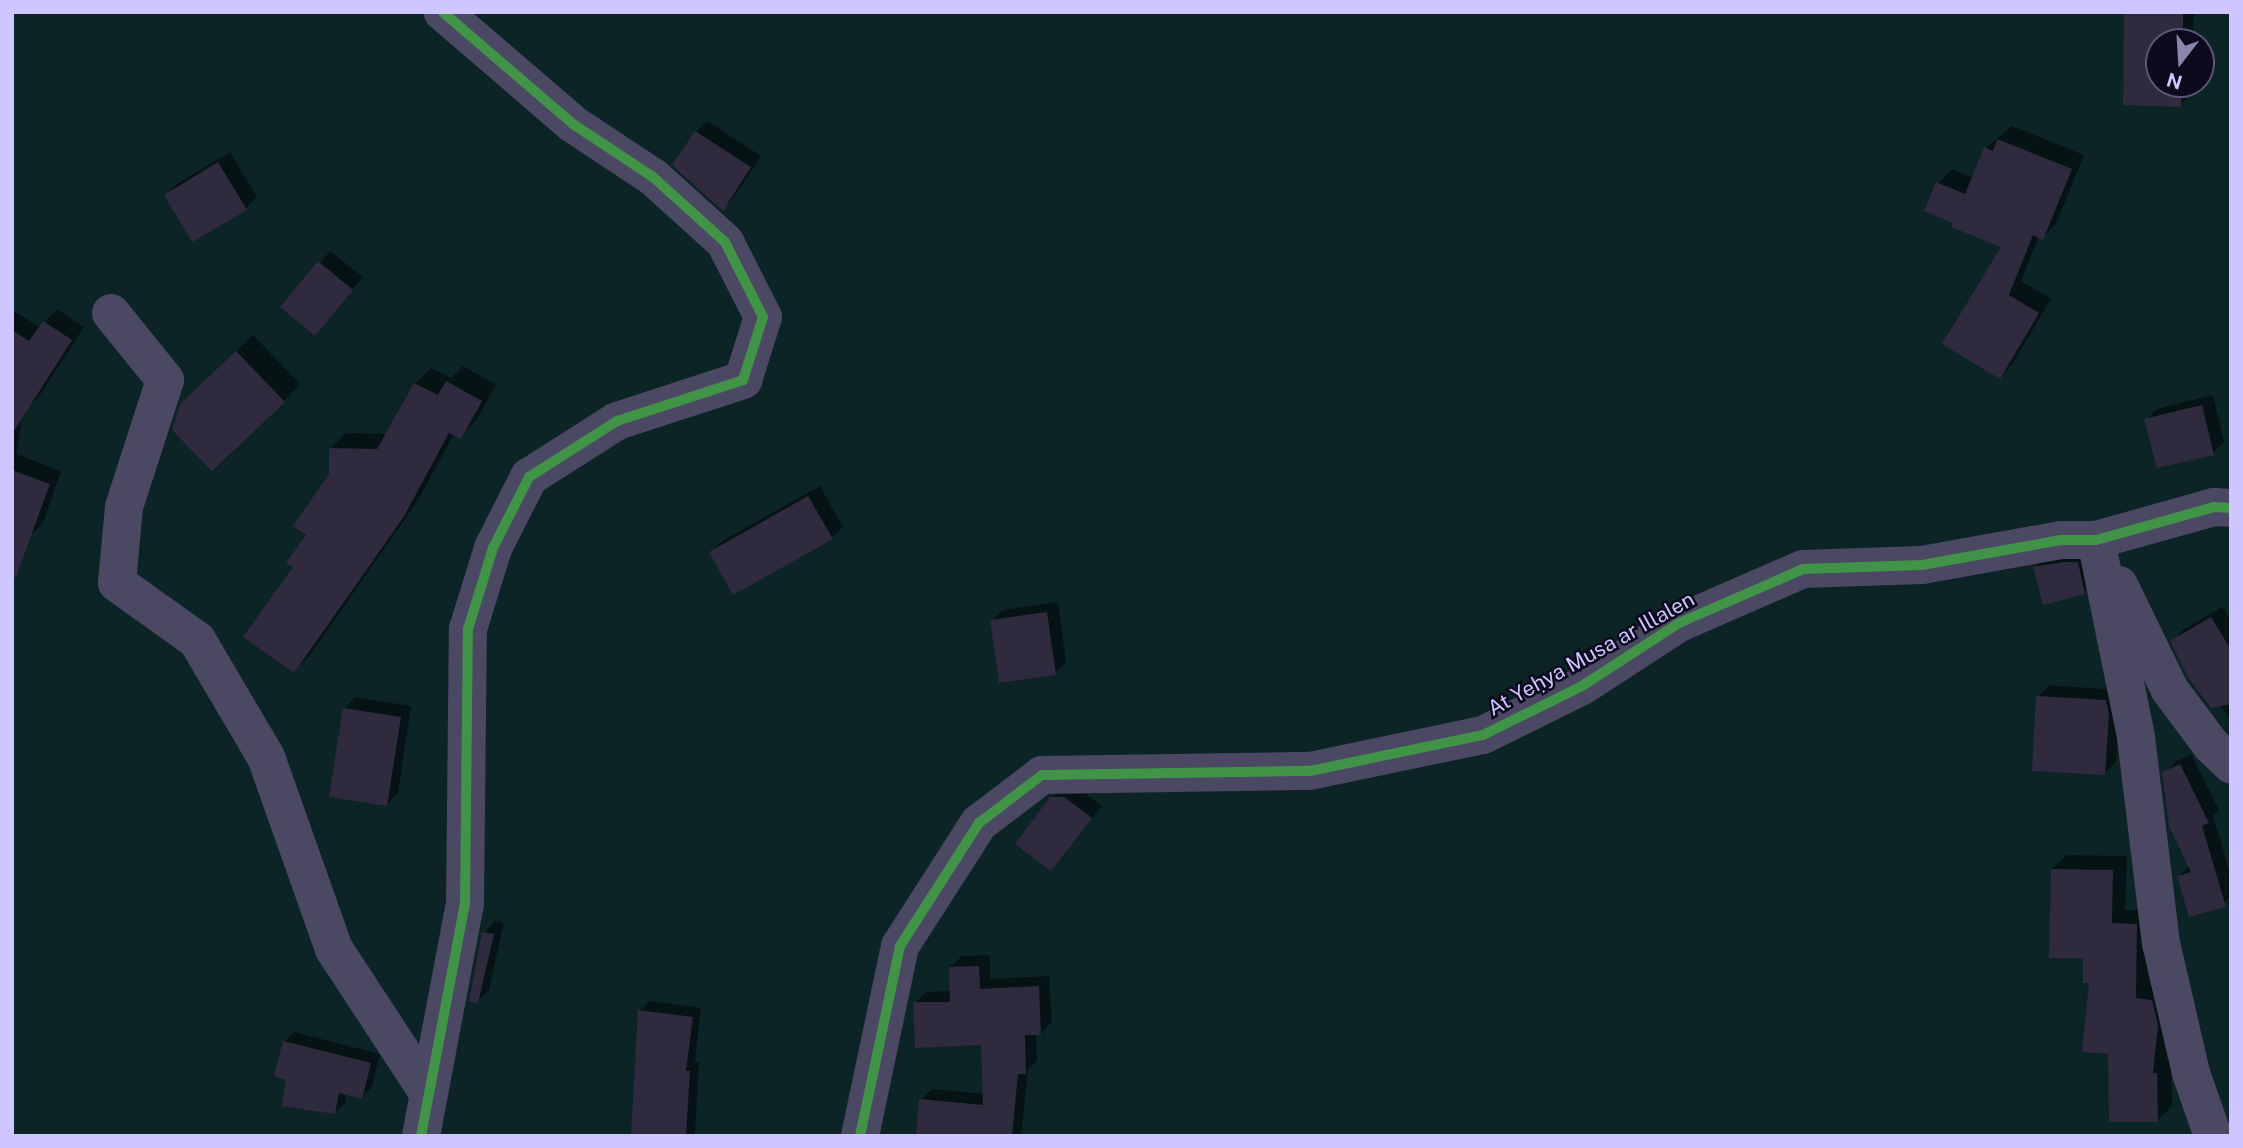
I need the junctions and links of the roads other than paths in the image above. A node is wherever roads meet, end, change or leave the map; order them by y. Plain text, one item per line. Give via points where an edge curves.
1 (443, 12) edge
2 (111, 313) dead end
3 (2231, 508) edge
4 (2096, 540) junction
5 (2231, 764) edge
6 (429, 1094) junction
7 (421, 1136) edge
8 (860, 1136) edge
9 (2213, 1136) edge

1 - 6 street via 573,124 653,177 725,242 762,317 743,380 617,421 529,477 493,548 468,629 465,904
2 - 6 street via 165,380 124,507 117,583 197,640 266,757 334,949
3 - 4 street, At Yeḥya Musa ar Illalen via 2214,507
4 - 5 street via 2170,690
4 - 8 street, At Yeḥya Musa ar Illalen via 2062,540 1922,565 1803,569 1679,623 1582,686 1483,736 1310,771 1042,775 979,823 900,946
4 - 9 street via 2136,737 2161,943 2191,1073
6 - 7 street

